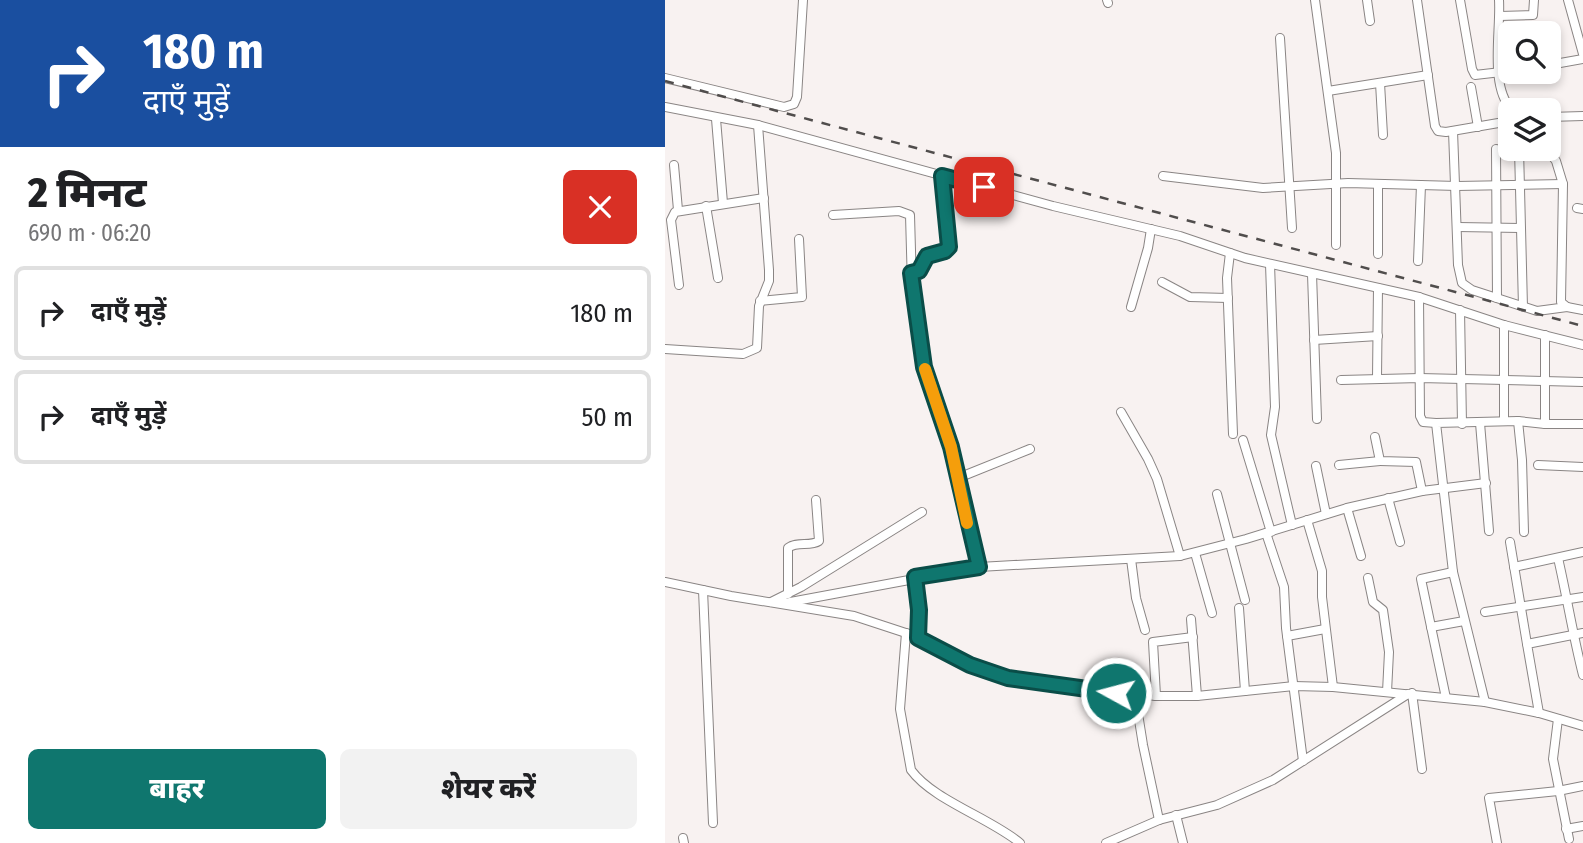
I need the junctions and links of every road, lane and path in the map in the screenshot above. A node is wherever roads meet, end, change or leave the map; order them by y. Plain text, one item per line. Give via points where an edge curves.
1 (803, 0) edge
2 (1315, 0) edge
3 (1367, 0) edge
4 (1417, 0) edge
5 (1460, 0) edge
6 (1499, 0) edge
7 (1534, 0) edge
8 (1543, 0) edge
9 (1568, 0) edge
10 (1500, 16) junction
11 (1370, 21) dead end
12 (1500, 21) edge
13 (1280, 38) dead end
14 (1583, 55) edge
15 (1561, 61) edge
16 (1498, 74) edge
17 (1427, 75) junction
18 (665, 78) edge
19 (1380, 83) junction
20 (1471, 87) dead end
21 (1328, 91) junction
22 (665, 107) edge
23 (1583, 116) edge
24 (1561, 117) edge
25 (716, 119) junction
26 (1498, 123) edge
27 (758, 125) junction
28 (1478, 127) junction
29 (1453, 131) junction
30 (1383, 135) dead end
31 (1496, 149) dead end
32 (1519, 161) edge
33 (1556, 161) edge
34 (674, 165) dead end
35 (942, 176) junction
36 (1163, 176) dead end
37 (1336, 183) junction
38 (1378, 184) junction
39 (1563, 184) junction
40 (1421, 185) junction
41 (1496, 185) junction
42 (1520, 185) junction
43 (1457, 186) junction
44 (1290, 188) junction
45 (764, 198) junction
46 (723, 203) junction
47 (706, 206) junction
48 (678, 210) junction
49 (833, 215) dead end
50 (1458, 227) junction
51 (1291, 228) dead end
52 (1497, 228) junction
53 (1520, 228) junction
54 (1150, 229) junction
55 (799, 239) dead end
56 (1336, 245) dead end
57 (1230, 253) junction
58 (1378, 254) dead end
59 (1417, 261) dead end
60 (1270, 264) junction
61 (911, 273) junction
62 (1312, 274) junction
63 (718, 278) dead end
64 (1162, 282) dead end
65 (679, 285) dead end
66 (1378, 288) junction
67 (1419, 297) junction
68 (1228, 298) junction
69 (1497, 298) junction
70 (760, 301) junction
71 (1131, 307) dead end
72 (1523, 307) junction
73 (1567, 307) junction
74 (1460, 310) junction
75 (1583, 310) edge
76 (1504, 325) junction
77 (1378, 335) junction
78 (1545, 335) junction
79 (1314, 340) junction
80 (1583, 345) edge
81 (665, 349) edge
82 (1377, 378) junction
83 (1420, 378) junction
84 (1461, 379) junction
85 (1341, 380) dead end
86 (1504, 380) junction
87 (1545, 381) junction
88 (1583, 382) edge
89 (1121, 412) dead end
90 (1317, 419) dead end
91 (1504, 421) junction
92 (1518, 421) junction
93 (1436, 423) junction
94 (1480, 423) junction
95 (1462, 424) junction
96 (1545, 424) junction
97 (1583, 424) edge
98 (1233, 434) dead end
99 (1375, 437) dead end
100 (1243, 440) dead end
101 (1030, 449) dead end
102 (1380, 461) junction
103 (1339, 465) dead end
104 (1538, 465) dead end
105 (1316, 466) dead end
106 (1583, 467) edge
107 (958, 478) junction
108 (1486, 484) junction
109 (1445, 488) junction
110 (1422, 491) junction
111 (1217, 494) dead end
112 (1388, 498) junction
113 (816, 500) dead end
114 (1347, 508) junction
115 (922, 512) dead end
116 (1326, 514) junction
117 (1307, 520) junction
118 (1292, 525) junction
119 (1489, 531) dead end
120 (1524, 532) dead end
121 (1268, 533) junction
122 (1400, 542) dead end
123 (1510, 542) dead end
124 (1230, 544) junction
125 (1583, 552) edge
126 (1195, 553) junction
127 (1180, 556) junction
128 (1361, 556) dead end
129 (1558, 558) junction
130 (1131, 559) junction
131 (979, 567) junction
132 (1514, 567) junction
133 (1453, 572) junction
134 (915, 577) junction
135 (1368, 578) dead end
136 (665, 582) edge
137 (703, 590) junction
138 (788, 594) junction
139 (1583, 597) edge
140 (1245, 600) dead end
141 (1568, 601) junction
142 (775, 603) junction
143 (1239, 608) dead end
144 (1523, 608) junction
145 (1212, 612) dead end
146 (1485, 612) dead end
147 (1192, 619) dead end
148 (1464, 621) junction
149 (1431, 627) junction
150 (1145, 629) dead end
151 (1325, 629) junction
152 (906, 633) junction
153 (1583, 633) edge
154 (1572, 634) junction
155 (1287, 636) junction
156 (1193, 637) junction
157 (918, 638) junction
158 (1527, 644) junction
159 (1583, 675) edge
160 (1294, 687) junction
161 (1333, 687) junction
162 (1245, 691) junction
163 (1387, 692) junction
164 (1410, 694) junction
165 (1135, 695) junction
166 (1156, 696) junction
167 (1197, 696) junction
168 (1446, 698) junction
169 (1485, 702) junction
170 (1539, 713) junction
171 (1558, 719) junction
172 (1583, 726) edge
173 (1303, 761) junction
174 (1422, 769) dead end
175 (1583, 786) edge
176 (1558, 791) junction
177 (1176, 815) junction
178 (1159, 820) junction
179 (713, 823) dead end
180 (1583, 826) edge
181 (1566, 829) junction
182 (1569, 839) dead end
183 (1020, 843) edge
184 (1106, 843) edge
185 (1183, 843) edge
186 (1497, 843) edge

1 - 18 street via 794,104 784,107
2 - 21 street
3 - 11 street
4 - 17 street
5 - 16 street via 1475,75
6 - 10 street
7 - 8 street
7 - 10 street via 1533,15
9 - 14 street
10 - 12 street
13 - 44 street
14 - 15 street
17 - 19 street
17 - 29 street via 1435,126 1441,132
19 - 21 street
19 - 30 street
20 - 28 street
21 - 37 street
22 - 25 street
23 - 24 street
25 - 27 street
25 - 46 street
26 - 28 street
27 - 35 street
27 - 45 street
28 - 29 street
29 - 43 street
31 - 41 street
32 - 42 street
33 - 39 street
34 - 48 street
35 - 54 street
35 - 61 street via 949,247 927,256 919,271
36 - 44 street
37 - 38 street
37 - 44 street
37 - 56 street
38 - 40 street
38 - 58 street
39 - 42 street
39 - 73 street via 1561,302
40 - 43 street
40 - 59 street
41 - 42 street
41 - 43 street
41 - 52 street
42 - 53 street
43 - 50 street
44 - 51 street
45 - 46 street
45 - 70 street via 769,281
46 - 47 street
47 - 48 street
47 - 63 street
48 - 65 street via 671,220
49 - 61 street via 906,212 912,223
50 - 52 street
50 - 69 street via 1462,282
52 - 53 street
52 - 69 street
53 - 72 street
54 - 57 street
54 - 71 street
55 - 70 street via 802,297
57 - 60 street
57 - 68 street
60 - 62 street
60 - 118 street via 1275,407 1271,435
61 - 107 street via 924,367
62 - 66 street
62 - 79 street
64 - 68 street via 1190,297
66 - 67 street
66 - 77 street
67 - 74 street
67 - 83 street
68 - 98 street
69 - 72 street
70 - 81 street via 755,351 730,354
72 - 73 street via 1537,311
73 - 75 street
74 - 76 street
74 - 84 street
76 - 78 street
76 - 86 street
77 - 79 street
77 - 82 street
78 - 80 street
78 - 87 street
79 - 90 street
82 - 83 street
82 - 85 street
83 - 84 street
83 - 93 street via 1421,420
84 - 86 street
84 - 95 street
86 - 87 street
86 - 91 street
87 - 88 street
87 - 96 street
89 - 127 street via 1157,479
91 - 92 street
91 - 94 street
92 - 96 street
92 - 120 street
93 - 95 street
93 - 109 street
94 - 95 street
94 - 108 street
96 - 97 street
99 - 102 street
100 - 121 street
101 - 107 street
102 - 103 street
102 - 110 street via 1416,461
104 - 106 street
105 - 116 street
107 - 131 street
108 - 109 street
108 - 119 street
109 - 110 street
109 - 133 street
110 - 112 street
111 - 124 street
112 - 114 street
112 - 122 street
113 - 138 street via 819,541 788,548
114 - 116 street
114 - 128 street
115 - 138 street
116 - 117 street
117 - 118 street
117 - 151 street via 1322,570
118 - 121 street
121 - 124 street
121 - 155 street via 1284,587
123 - 132 street
124 - 126 street
124 - 140 street
125 - 129 street
126 - 127 street
126 - 145 street
127 - 130 street
129 - 132 street
129 - 141 street
130 - 131 street
130 - 150 street
131 - 134 street
132 - 144 street
133 - 148 street
133 - 149 street via 1421,579
134 - 142 street
134 - 157 street
135 - 163 street via 1373,602 1383,610 1389,652
136 - 137 street
137 - 142 street
137 - 179 street
138 - 142 street
139 - 141 street
141 - 144 street
141 - 154 street
142 - 152 street via 854,616
143 - 162 street
144 - 146 street
144 - 158 street
147 - 156 street
148 - 149 street
148 - 169 street
149 - 168 street
151 - 155 street
151 - 161 street
152 - 157 street
152 - 183 street via 900,709 911,770 934,790
153 - 154 street
154 - 158 street
154 - 159 street
155 - 160 street
156 - 166 street via 1153,642
156 - 167 street
157 - 165 street via 970,665 1008,678
158 - 170 street
160 - 161 street
160 - 162 street
160 - 173 street
161 - 163 street
162 - 167 street
163 - 164 street
164 - 168 street
164 - 173 street
164 - 174 street
165 - 166 street
165 - 178 street
166 - 167 street
168 - 169 street
169 - 170 street
170 - 171 street
171 - 172 street
171 - 176 street via 1553,750
173 - 177 street via 1217,805
175 - 176 street
176 - 181 street
176 - 186 street via 1489,798
177 - 178 street
177 - 185 street
178 - 184 street
180 - 181 street
181 - 182 street

